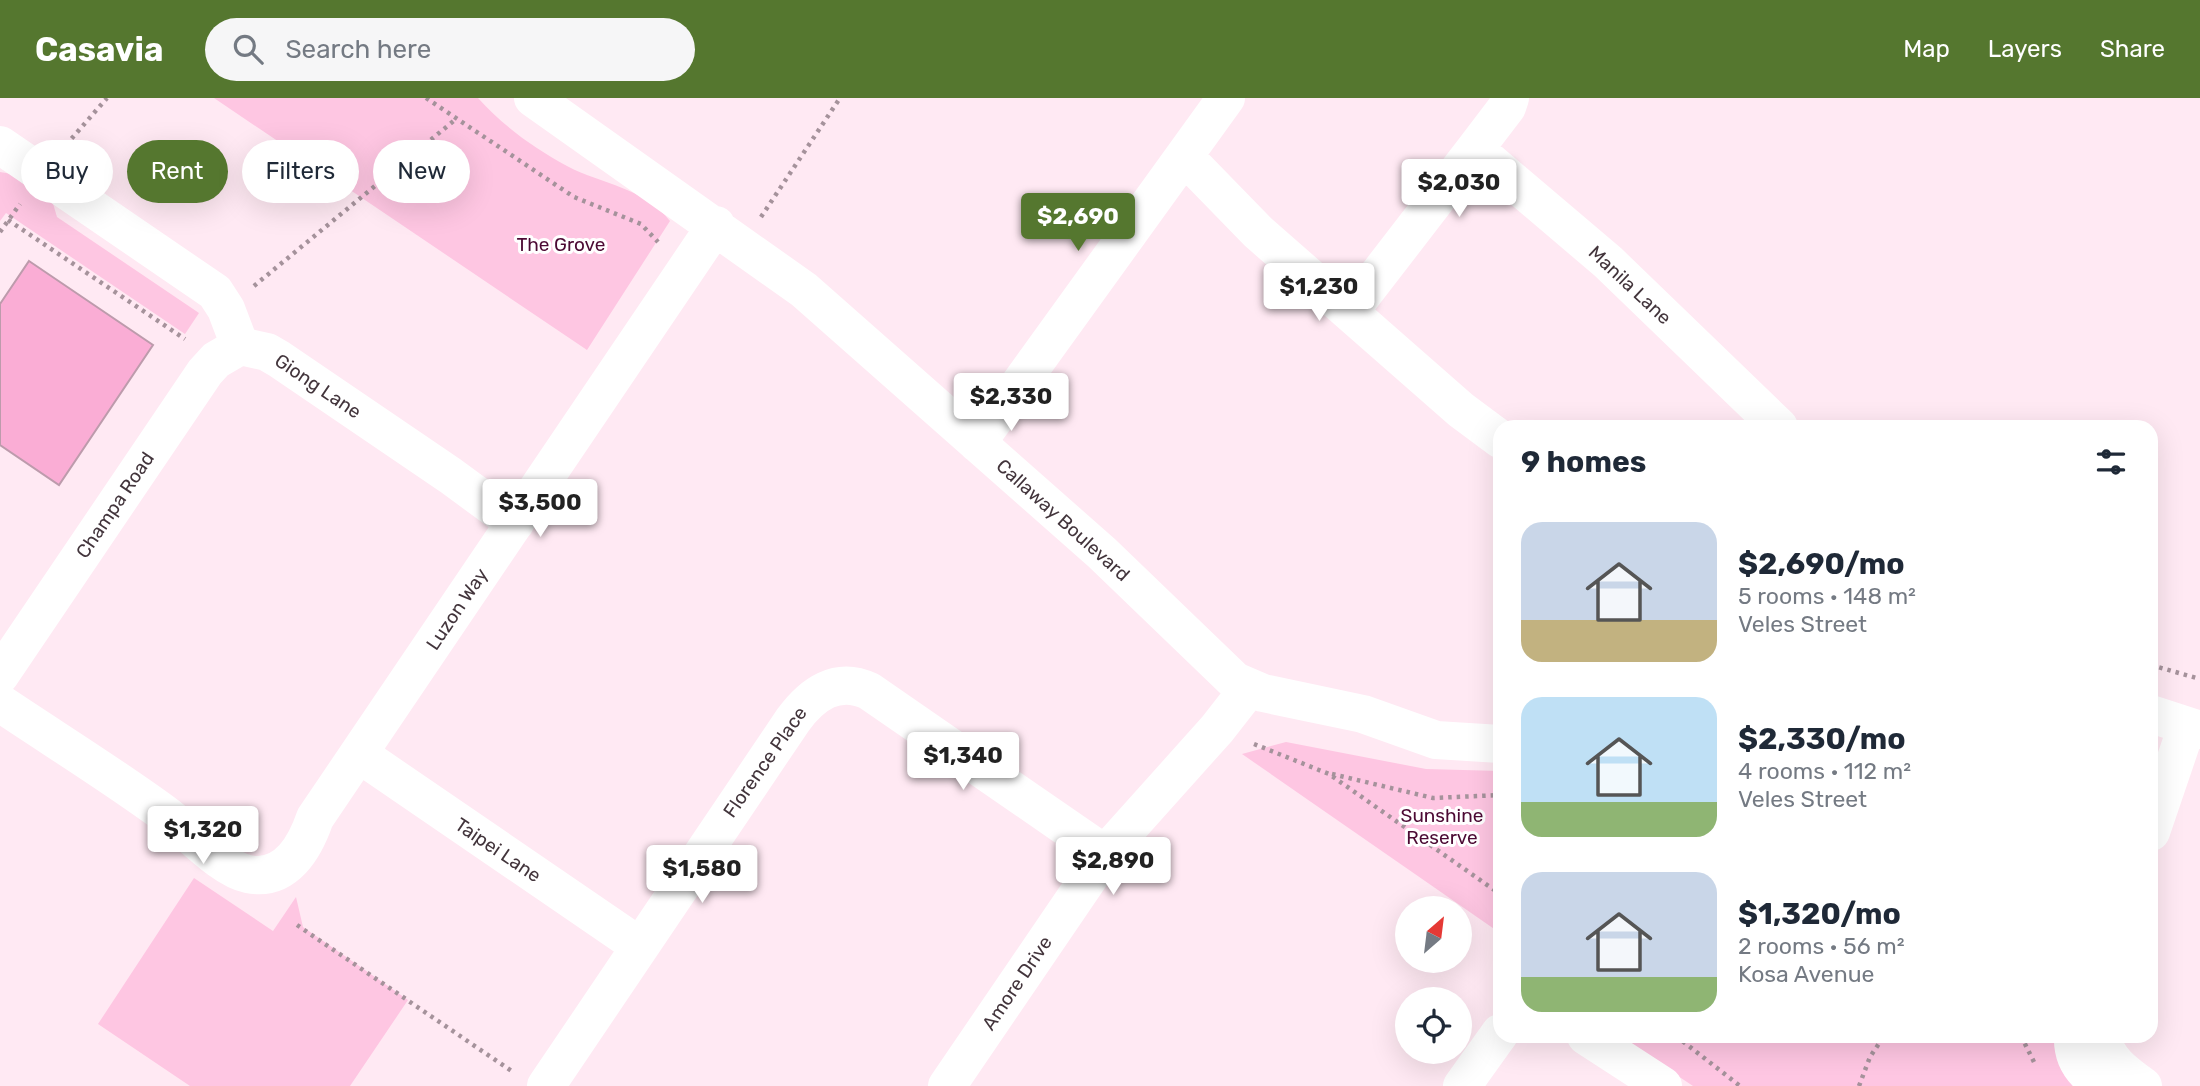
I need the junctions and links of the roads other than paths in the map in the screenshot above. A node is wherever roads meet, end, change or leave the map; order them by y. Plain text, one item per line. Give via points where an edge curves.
1 (533, 98) edge
2 (1226, 98) edge
3 (1510, 98) edge
4 (0, 145) edge
5 (1475, 149) junction
6 (1184, 156) junction
7 (729, 235) junction
8 (1351, 310) junction
9 (240, 346) junction
10 (1772, 420) edge
11 (1493, 434) edge
12 (977, 443) junction
13 (515, 523) junction
14 (0, 675) edge
15 (1249, 688) junction
16 (0, 703) edge
17 (2158, 716) edge
18 (2194, 728) edge
19 (1493, 744) edge
20 (359, 754) junction
21 (2158, 815) edge
22 (1105, 855) junction
23 (638, 946) junction
24 (1493, 1043) edge
25 (1597, 1043) edge
26 (2074, 1043) edge
27 (2104, 1043) edge
28 (534, 1082) edge
29 (947, 1086) edge
30 (1462, 1086) edge
31 (1663, 1086) edge
32 (2105, 1086) edge
33 (2143, 1086) edge

1 - 7 street, Callaway Boulevard
2 - 6 street
3 - 5 street
4 - 9 street via 204,284 223,304
5 - 8 street
5 - 10 street, Manila Lane via 1608,262
6 - 8 street via 1258,232
6 - 12 street
7 - 12 street, Callaway Boulevard via 804,290
7 - 13 street, Luzon Way via 687,266
8 - 11 street
9 - 13 street, Giong Lane via 279,359
9 - 14 street, Champa Road via 205,372
12 - 15 street, Callaway Boulevard via 1102,553 1226,675
13 - 20 street, Luzon Way
15 - 19 street, Callaway Boulevard via 1363,714 1436,740
15 - 22 street, Amore Drive
16 - 20 street, Luzon Way via 165,814 241,848 259,861 276,843 315,818
17 - 18 street
18 - 21 street
20 - 23 street, Taipei Lane
22 - 23 street, Florence Place via 869,691 857,685 826,689 793,720
22 - 29 street, Amore Drive
23 - 28 street, Florence Place
24 - 30 street
25 - 31 street
26 - 32 street via 2081,1069
27 - 33 street via 2120,1070

